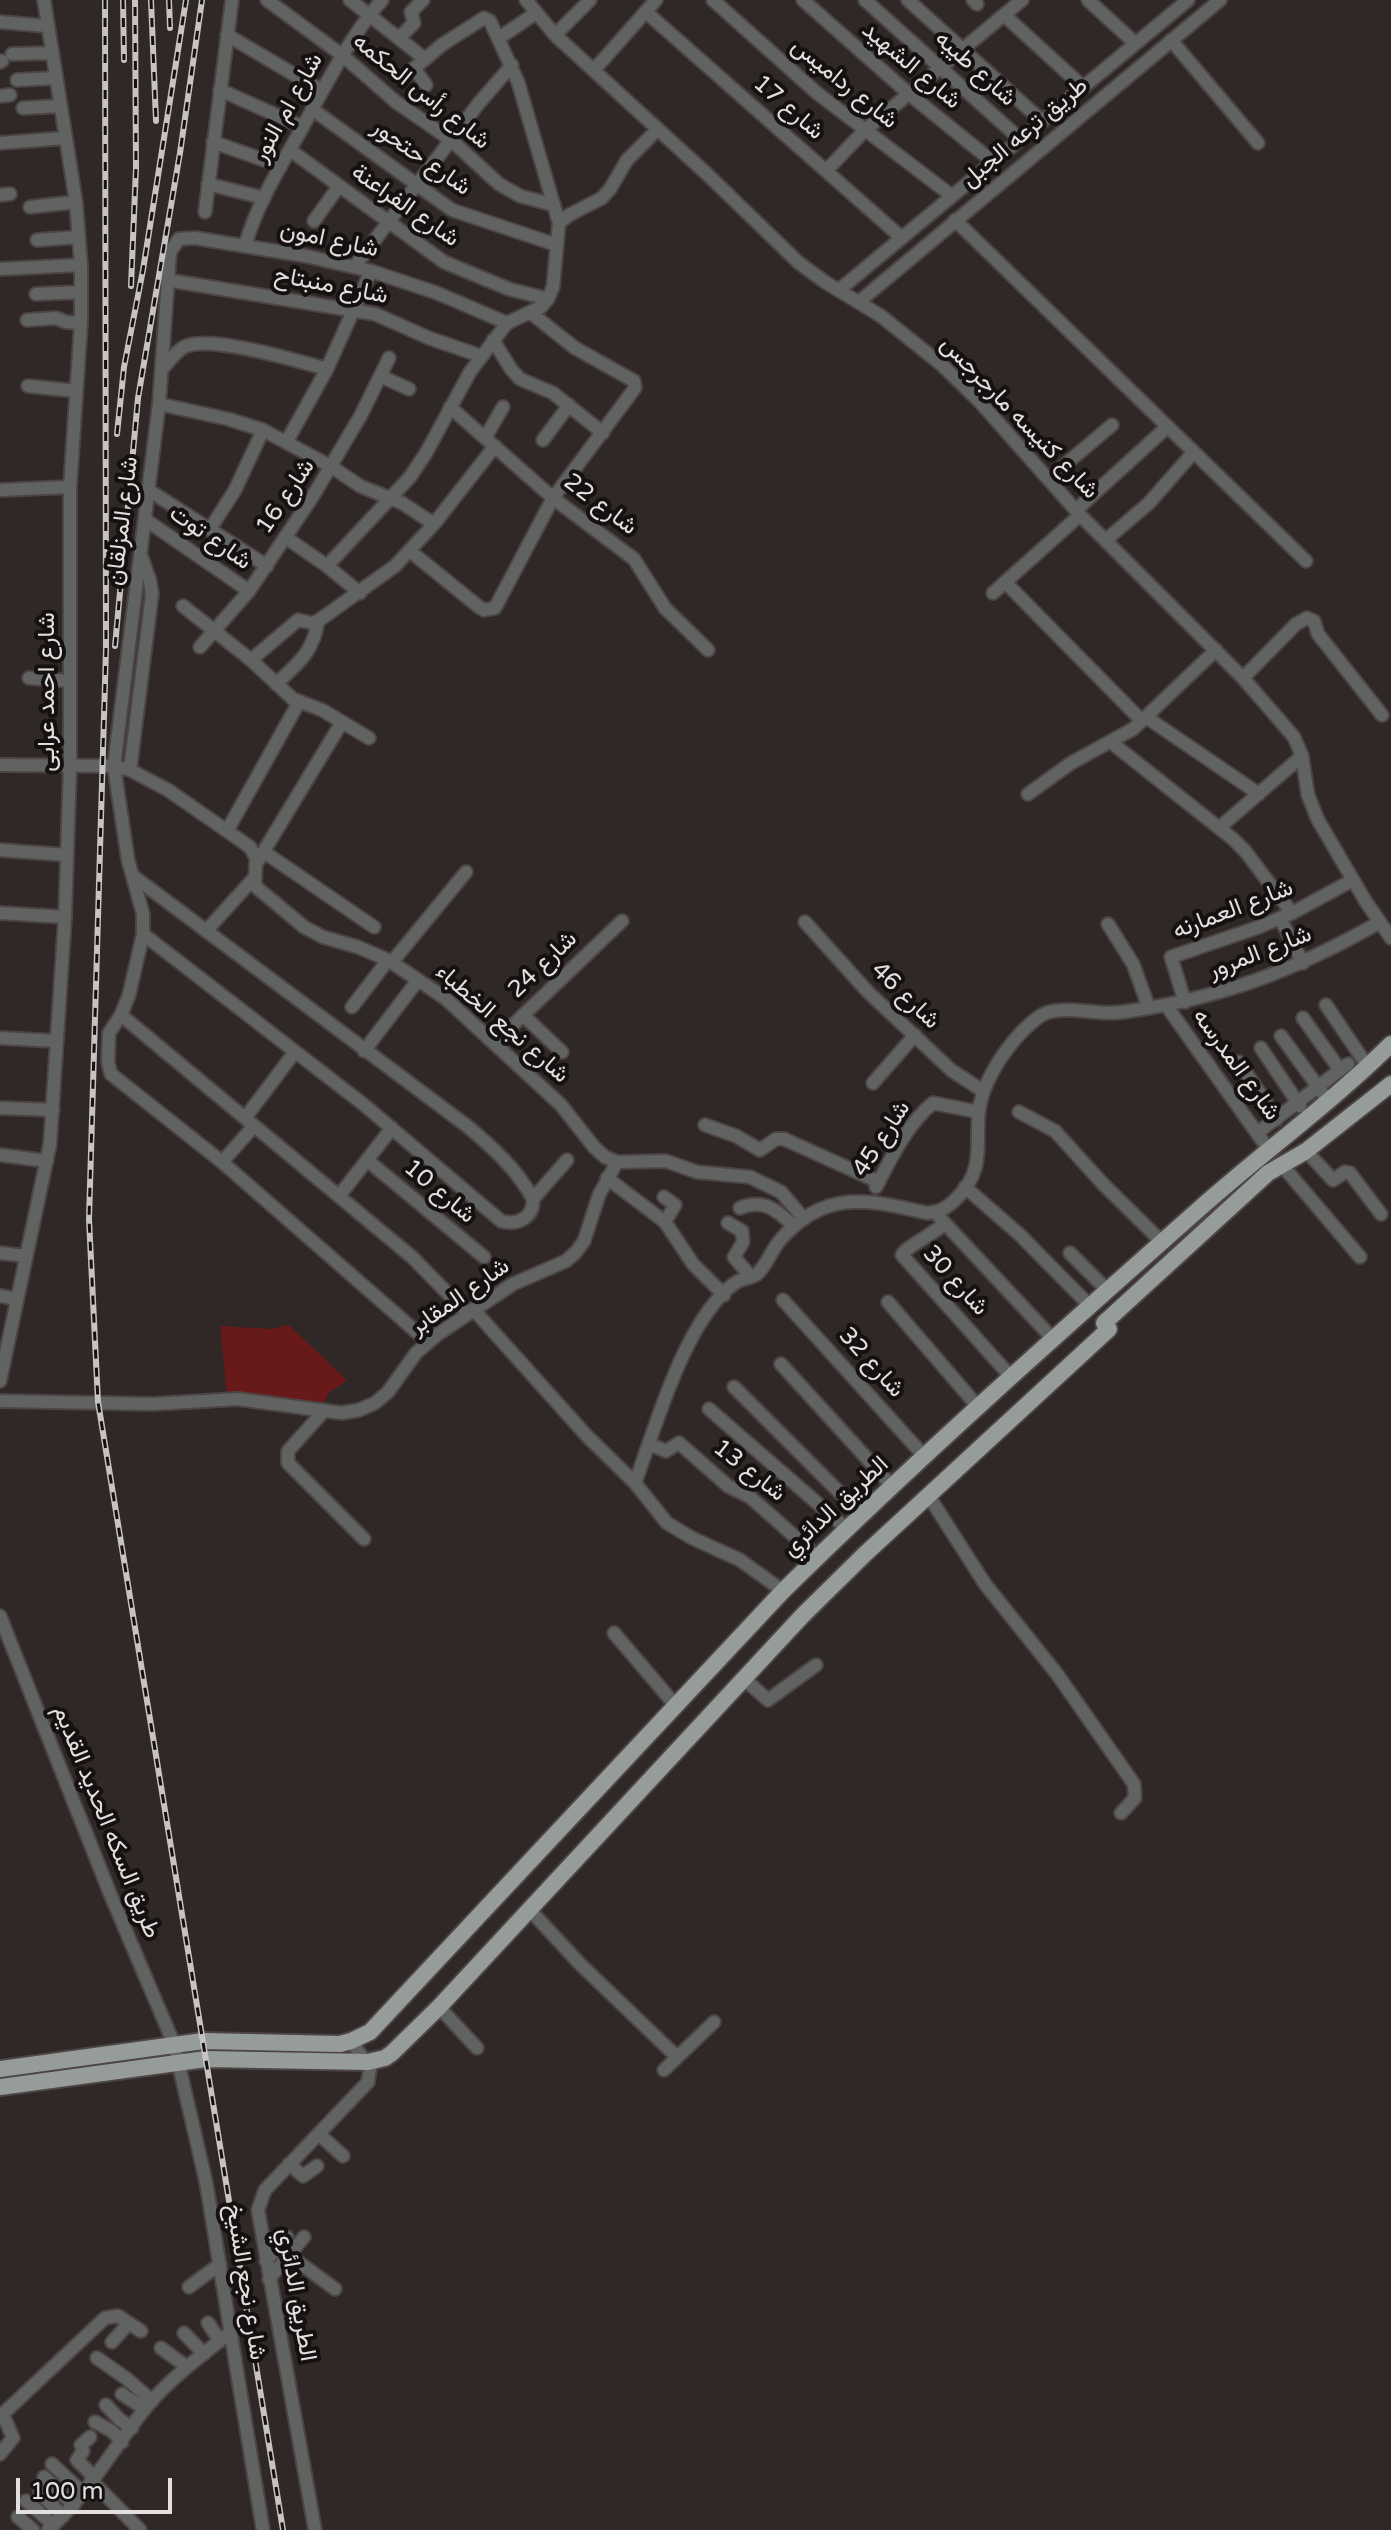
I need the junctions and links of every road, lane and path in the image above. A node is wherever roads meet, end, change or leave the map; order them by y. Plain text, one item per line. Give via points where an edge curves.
1 (44, 0) edge
2 (232, 0) edge
3 (267, 0) edge
4 (350, 0) edge
5 (382, 0) edge
6 (423, 0) edge
7 (526, 0) edge
8 (590, 0) edge
9 (656, 0) edge
10 (713, 0) edge
11 (803, 0) edge
12 (865, 0) edge
13 (908, 0) edge
14 (1088, 0) edge
15 (1188, 0) edge
16 (1220, 0) edge
17 (1019, 1) edge
18 (646, 12) junction
19 (536, 13) junction
20 (370, 14) junction
21 (1004, 15) junction
22 (0, 22) edge
23 (46, 26) junction
24 (227, 35) junction
25 (555, 35) junction
26 (399, 38) junction
27 (499, 38) junction
28 (1171, 40) junction
29 (1135, 43) junction
30 (962, 48) junction
31 (50, 53) junction
32 (342, 55) junction
33 (5, 59) edge
34 (425, 59) junction
35 (512, 65) junction
36 (940, 67) junction
37 (594, 70) junction
38 (55, 78) junction
39 (17, 80) dead end
40 (426, 85) dead end
41 (220, 90) junction
42 (1080, 90) junction
43 (322, 91) junction
44 (908, 93) junction
45 (60, 106) junction
46 (1089, 107) junction
47 (23, 108) dead end
48 (312, 109) junction
49 (1042, 121) junction
50 (303, 127) junction
51 (658, 129) junction
52 (864, 131) junction
53 (66, 138) junction
54 (1020, 139) junction
55 (451, 140) junction
56 (213, 142) junction
57 (0, 143) edge
58 (1258, 143) dead end
59 (290, 150) junction
60 (993, 162) junction
61 (281, 166) junction
62 (826, 171) junction
63 (208, 184) junction
64 (417, 184) junction
65 (339, 186) junction
66 (952, 196) junction
67 (264, 198) junction
68 (76, 202) junction
69 (554, 205) junction
70 (30, 207) dead end
71 (205, 212) dead end
72 (955, 220) junction
73 (314, 221) dead end
74 (387, 223) junction
75 (559, 223) junction
76 (79, 237) junction
77 (902, 238) junction
78 (37, 240) dead end
79 (557, 245) junction
80 (245, 246) junction
81 (81, 265) junction
82 (355, 266) junction
83 (0, 269) edge
84 (371, 271) junction
85 (167, 280) junction
86 (839, 290) junction
87 (81, 292) junction
88 (36, 294) dead end
89 (548, 299) junction
90 (860, 301) junction
91 (355, 309) junction
92 (531, 313) junction
93 (27, 320) dead end
94 (81, 323) junction
95 (507, 323) junction
96 (493, 340) junction
97 (481, 356) junction
98 (389, 358) dead end
99 (162, 369) junction
100 (327, 369) junction
101 (380, 376) junction
102 (28, 386) dead end
103 (409, 389) dead end
104 (76, 391) junction
105 (159, 404) junction
106 (569, 405) junction
107 (450, 407) junction
108 (503, 407) dead end
109 (1112, 425) dead end
110 (1166, 428) junction
111 (263, 430) junction
112 (603, 433) junction
113 (543, 440) dead end
114 (287, 441) junction
115 (490, 442) junction
116 (1193, 453) junction
117 (332, 467) junction
118 (1048, 479) junction
119 (70, 487) junction
120 (0, 490) edge
121 (150, 491) junction
122 (553, 498) junction
123 (392, 499) junction
124 (1078, 512) junction
125 (146, 520) junction
126 (434, 524) junction
127 (210, 529) junction
128 (285, 537) junction
129 (1106, 540) junction
130 (410, 551) junction
131 (141, 555) junction
132 (1306, 561) dead end
133 (267, 566) junction
134 (327, 566) junction
135 (1005, 582) junction
136 (249, 591) junction
137 (360, 593) junction
138 (993, 593) dead end
139 (183, 606) dead end
140 (318, 621) junction
141 (214, 630) junction
142 (200, 647) dead end
143 (708, 650) dead end
144 (1216, 650) junction
145 (251, 660) junction
146 (29, 678) dead end
147 (1243, 678) junction
148 (70, 681) junction
149 (276, 684) junction
150 (299, 702) junction
151 (1382, 715) dead end
152 (1144, 719) junction
153 (342, 722) junction
154 (369, 738) dead end
155 (1112, 743) junction
156 (1302, 756) junction
157 (70, 764) junction
158 (0, 765) edge
159 (114, 766) junction
160 (130, 770) junction
161 (1028, 794) dead end
162 (1259, 794) junction
163 (1219, 828) junction
164 (227, 831) junction
165 (0, 850) edge
166 (264, 852) junction
167 (67, 855) junction
168 (255, 871) junction
169 (466, 872) dead end
170 (132, 875) junction
171 (1353, 880) junction
172 (0, 913) edge
173 (1286, 916) junction
174 (65, 917) junction
175 (622, 921) dead end
176 (805, 922) dead end
177 (1380, 922) junction
178 (1108, 924) dead end
179 (374, 927) dead end
180 (206, 931) junction
181 (143, 934) junction
182 (1391, 938) edge
183 (390, 961) junction
184 (1303, 963) junction
185 (418, 980) junction
186 (1185, 1002) junction
187 (1166, 1005) junction
188 (1326, 1005) dead end
189 (352, 1007) dead end
190 (1149, 1008) junction
191 (121, 1015) junction
192 (523, 1015) junction
193 (1303, 1018) dead end
194 (915, 1035) junction
195 (1281, 1036) dead end
196 (0, 1038) edge
197 (57, 1041) junction
198 (495, 1042) junction
199 (1391, 1044) edge
200 (1261, 1048) dead end
201 (364, 1051) junction
202 (562, 1052) dead end
203 (294, 1053) junction
204 (1239, 1062) dead end
205 (1368, 1067) junction
206 (873, 1083) dead end
207 (1391, 1084) edge
208 (1318, 1087) junction
209 (983, 1091) junction
210 (1298, 1102) junction
211 (1329, 1102) junction
212 (0, 1108) edge
213 (53, 1110) junction
214 (979, 1112) junction
215 (1019, 1112) dead end
216 (1277, 1119) junction
217 (1309, 1119) junction
218 (249, 1122) junction
219 (705, 1125) dead end
220 (392, 1128) junction
221 (1257, 1133) junction
222 (1269, 1150) junction
223 (1306, 1151) junction
224 (0, 1155) edge
225 (367, 1160) junction
226 (567, 1160) dead end
227 (47, 1161) junction
228 (222, 1162) junction
229 (617, 1162) junction
230 (1281, 1164) junction
231 (607, 1178) junction
232 (879, 1182) junction
233 (965, 1187) junction
234 (339, 1196) junction
235 (664, 1197) dead end
236 (533, 1199) junction
237 (869, 1200) junction
238 (740, 1208) dead end
239 (935, 1213) junction
240 (1381, 1214) dead end
241 (665, 1222) junction
242 (799, 1222) junction
243 (728, 1223) dead end
244 (945, 1223) junction
245 (1162, 1242) junction
246 (0, 1253) edge
247 (1070, 1253) dead end
248 (26, 1256) junction
249 (484, 1257) dead end
250 (1360, 1257) dead end
251 (751, 1277) junction
252 (1108, 1291) junction
253 (724, 1295) junction
254 (0, 1296) edge
255 (17, 1299) junction
256 (783, 1300) dead end
257 (888, 1302) dead end
258 (1091, 1307) junction
259 (470, 1311) junction
260 (1054, 1340) junction
261 (428, 1342) junction
262 (781, 1364) dead end
263 (1012, 1378) junction
264 (0, 1381) edge
265 (734, 1387) dead end
266 (0, 1401) edge
267 (709, 1409) dead end
268 (324, 1411) junction
269 (976, 1411) junction
270 (993, 1435) junction
271 (649, 1444) junction
272 (925, 1457) junction
273 (635, 1483) junction
274 (892, 1486) junction
275 (928, 1495) junction
276 (862, 1515) junction
277 (847, 1529) junction
278 (364, 1539) dead end
279 (818, 1557) junction
280 (783, 1591) junction
281 (0, 1616) edge
282 (614, 1633) dead end
283 (816, 1665) dead end
284 (743, 1678) junction
285 (676, 1706) junction
286 (646, 1739) junction
287 (667, 1760) junction
288 (1121, 1813) dead end
289 (529, 1909) junction
290 (439, 2007) junction
291 (714, 2022) dead end
292 (351, 2041) junction
293 (174, 2044) junction
294 (477, 2048) dead end
295 (677, 2057) junction
296 (368, 2062) junction
297 (179, 2063) junction
298 (0, 2069) edge
299 (664, 2070) dead end
300 (0, 2087) edge
301 (319, 2134) junction
302 (343, 2156) dead end
303 (289, 2164) junction
304 (317, 2166) dead end
305 (287, 2237) dead end
306 (304, 2237) dead end
307 (289, 2255) junction
308 (266, 2261) junction
309 (220, 2264) junction
310 (269, 2279) junction
311 (189, 2287) dead end
312 (335, 2289) dead end
313 (129, 2323) junction
314 (208, 2323) dead end
315 (141, 2331) dead end
316 (231, 2332) junction
317 (184, 2333) dead end
318 (220, 2341) junction
319 (112, 2342) dead end
320 (161, 2348) dead end
321 (204, 2354) junction
322 (101, 2365) dead end
323 (187, 2367) junction
324 (122, 2394) dead end
325 (106, 2405) dead end
326 (148, 2405) junction
327 (95, 2422) dead end
328 (132, 2428) junction
329 (90, 2437) dead end
330 (122, 2442) junction
331 (0, 2454) edge
332 (52, 2464) dead end
333 (44, 2477) dead end
334 (93, 2479) junction
335 (40, 2493) dead end
336 (83, 2493) junction
337 (26, 2501) dead end
338 (74, 2505) junction
339 (18, 2517) dead end
340 (55, 2524) edge
341 (33, 2530) edge
342 (140, 2530) edge
343 (263, 2530) edge
344 (315, 2530) edge

1 - 23 street, شارع احمد عرابى
2 - 24 street
3 - 32 street, شارع رأس الحكمه
4 - 20 street
5 - 20 street, شارع ام النور
6 - 26 street via 410,13 414,23
7 - 19 street, شارع كنيسه مارجرجس
8 - 25 street
9 - 18 street
10 - 52 street, شارع رداميس
11 - 44 street, شارع الشهيد
12 - 36 street, شارع طيبه
13 - 30 street
14 - 29 street
15 - 29 street, طريق ترعه الجبل
16 - 28 street, طريق ترعه الجبل
17 - 21 street
18 - 37 street
18 - 62 street, شارع 17
19 - 25 street, شارع كنيسه مارجرجس
19 - 27 street
20 - 26 street
20 - 32 street, شارع ام النور
21 - 30 street
21 - 42 street
22 - 23 street
23 - 31 street, شارع احمد عرابى
24 - 41 street
24 - 43 street
25 - 37 street, شارع كنيسه مارجرجس
26 - 34 street
27 - 34 street via 484,18
27 - 35 street
28 - 46 street, طريق ترعه الجبل
28 - 58 street
29 - 42 street, طريق ترعه الجبل
30 - 36 street
30 - 49 street
31 - 33 street
31 - 38 street, شارع احمد عرابى
32 - 43 street, شارع ام النور
32 - 55 street, شارع رأس الحكمه
34 - 40 street via 410,72
35 - 55 street
35 - 69 street
36 - 44 street
36 - 54 street, شارع طيبه
37 - 51 street, شارع كنيسه مارجرجس
38 - 39 street
38 - 45 street, شارع احمد عرابى
41 - 50 street
41 - 56 street
42 - 46 street
42 - 49 street, طريق ترعه الجبل
43 - 48 street, شارع ام النور
44 - 52 street
44 - 60 street, شارع الشهيد
45 - 47 street
45 - 53 street, شارع احمد عرابى
46 - 72 street, طريق ترعه الجبل
48 - 50 street, شارع ام النور
48 - 64 street, شارع حتحور
49 - 54 street, طريق ترعه الجبل
50 - 59 street, شارع ام النور
51 - 75 street via 627,160 602,198
51 - 86 street, شارع كنيسه مارجرجس via 799,263
52 - 62 street
52 - 66 street, شارع رداميس
53 - 57 street
53 - 68 street, شارع احمد عرابى
54 - 60 street, طريق ترعه الجبل
55 - 64 street
55 - 69 street, شارع رأس الحكمه via 499,184
56 - 61 street
56 - 63 street
59 - 61 street, شارع ام النور
59 - 65 street, شارع الفراعنة
60 - 66 street, طريق ترعه الجبل
61 - 67 street, شارع ام النور
62 - 77 street, شارع 17
63 - 67 street
63 - 71 street
64 - 74 street
64 - 79 street, شارع حتحور via 464,216
65 - 73 street
65 - 74 street, شارع الفراعنة
66 - 77 street, طريق ترعه الجبل
67 - 80 street, شارع ام النور
68 - 70 street
68 - 76 street, شارع احمد عرابى
69 - 75 street
72 - 90 street, طريق ترعه الجبل
72 - 110 street
74 - 82 street
74 - 89 street, شارع الفراعنة via 444,262
75 - 79 street
76 - 78 street
76 - 81 street, شارع احمد عرابى
77 - 86 street, طريق ترعه الجبل
79 - 89 street
80 - 82 street, شارع امون
80 - 85 street, شارع امون via 179,239 170,252
81 - 83 street
81 - 87 street, شارع احمد عرابى
82 - 84 street, شارع امون
84 - 91 street
84 - 95 street, شارع امون
85 - 91 street, شارع منبتاح
85 - 99 street, شارع المزلقان
86 - 90 street, شارع كنيسه مارجرجس
87 - 88 street
87 - 94 street, شارع احمد عرابى
89 - 92 street
90 - 118 street, شارع كنيسه مارجرجس via 962,383
91 - 97 street, شارع منبتاح
91 - 100 street
92 - 95 street
92 - 112 street via 575,348 635,383
93 - 94 street
94 - 104 street, شارع احمد عرابى
95 - 96 street
96 - 97 street
96 - 106 street via 520,379
97 - 107 street
98 - 101 street, شارع 16
99 - 100 street via 185,347 198,343 270,353
99 - 105 street, شارع المزلقان
100 - 114 street
101 - 103 street
101 - 117 street, شارع 16
102 - 104 street
104 - 119 street, شارع احمد عرابى
105 - 111 street
105 - 121 street, شارع المزلقان
106 - 112 street
106 - 113 street
107 - 115 street, شارع 22
107 - 123 street via 426,453
108 - 115 street
109 - 118 street
110 - 116 street
110 - 124 street
111 - 114 street
111 - 127 street
112 - 122 street
114 - 117 street
115 - 122 street, شارع 22
115 - 126 street
116 - 129 street via 1149,503
116 - 132 street
117 - 123 street
117 - 128 street, شارع 16
118 - 124 street, شارع كنيسه مارجرجس
119 - 120 street
119 - 148 street, شارع احمد عرابى
121 - 125 street, شارع المزلقان
121 - 127 street
122 - 130 street via 498,604 489,610
122 - 143 street, شارع 22 via 634,559 665,608
123 - 126 street
123 - 134 street
124 - 129 street, شارع كنيسه مارجرجس
124 - 135 street
125 - 131 street, شارع المزلقان
125 - 136 street, شارع توت
126 - 130 street
127 - 133 street
128 - 133 street, شارع 16
128 - 134 street
129 - 144 street, شارع كنيسه مارجرجس
130 - 137 street
131 - 159 street, شارع المزلقان
131 - 160 street via 152,594
133 - 136 street, شارع 16
134 - 137 street
135 - 138 street
135 - 152 street
136 - 141 street, شارع 16
137 - 140 street
139 - 141 street
140 - 145 street via 298,620
140 - 149 street via 308,652
141 - 142 street, شارع 16
141 - 145 street
144 - 147 street, شارع كنيسه مارجرجس
144 - 152 street
145 - 149 street
146 - 148 street
147 - 151 street via 1307,618
147 - 156 street, شارع كنيسه مارجرجس via 1294,737
148 - 157 street, شارع احمد عرابى
149 - 150 street
150 - 153 street
150 - 164 street
152 - 155 street
152 - 162 street
153 - 154 street
153 - 166 street
155 - 161 street via 1071,763
155 - 163 street
156 - 162 street
156 - 171 street, شارع كنيسه مارجرجس via 1312,808
157 - 158 street, شارع نجع الخطباء
157 - 159 street, شارع نجع الخطباء
157 - 167 street, شارع احمد عرابى
159 - 160 street, شارع نجع الخطباء
159 - 170 street, شارع المزلقان
160 - 164 street, شارع نجع الخطباء
162 - 163 street
163 - 173 street via 1245,851
164 - 168 street, شارع نجع الخطباء via 250,847
165 - 167 street
166 - 168 street
166 - 179 street
167 - 174 street, شارع احمد عرابى
168 - 180 street
168 - 183 street, شارع نجع الخطباء via 259,891 304,927
169 - 183 street
170 - 180 street
170 - 181 street, شارع المزلقان
171 - 173 street, شارع العمارنه
171 - 177 street, شارع كنيسه مارجرجس
172 - 174 street
173 - 184 street
173 - 186 street, شارع العمارنه via 1171,957
174 - 197 street, شارع احمد عرابى
175 - 192 street, شارع 24
176 - 194 street, شارع 46
177 - 182 street, شارع كنيسه مارجرجس
177 - 184 street, شارع المرور
178 - 190 street via 1133,964
180 - 201 street
181 - 191 street, شارع المزلقان
181 - 203 street
183 - 185 street, شارع نجع الخطباء
183 - 189 street
184 - 186 street, شارع المرور
185 - 198 street, شارع نجع الخطباء
185 - 201 street
186 - 187 street, شارع المرور
187 - 190 street, شارع المرور
187 - 221 street, شارع المدرسه
188 - 205 street
190 - 209 street, شارع المرور via 1105,1014 1053,1009 1023,1030
191 - 218 street
191 - 228 street, شارع المزلقان via 109,1033 111,1074
192 - 198 street, شارع 24
192 - 202 street
193 - 208 street via 1344,1067
194 - 206 street
194 - 209 street, شارع 46 via 961,1079
195 - 208 street
196 - 197 street
197 - 213 street, شارع احمد عرابى
198 - 229 street, شارع نجع الخطباء via 561,1105 594,1147
199 - 205 main road, الطريق الدائري
200 - 210 street
201 - 236 street via 488,1143
203 - 218 street
203 - 220 street
204 - 216 street
205 - 211 main road, الطريق الدائري
207 - 223 main road
208 - 210 street
208 - 211 street
209 - 214 street, شارع المرور
210 - 216 street
210 - 217 street
211 - 217 main road, الطريق الدائري
212 - 213 street
213 - 227 street, شارع احمد عرابى
214 - 232 street, شارع 45 via 933,1103 915,1122
214 - 233 street, شارع المرور via 979,1151
215 - 245 street via 1055,1131
216 - 221 street
217 - 222 main road, الطريق الدائري
218 - 228 street
218 - 234 street
219 - 232 street via 760,1150 784,1139
220 - 225 street
220 - 236 street via 501,1221 528,1216
221 - 222 street, شارع المدرسه
222 - 245 main road, الطريق الدائري
223 - 230 main road
223 - 240 street via 1333,1180 1350,1173
224 - 227 street
225 - 234 street
225 - 249 street, شارع 10
226 - 236 street
227 - 248 street, شارع احمد عرابى
228 - 261 street, شارع المزلقان
229 - 231 street, شارع المقابر
229 - 242 street via 666,1161 697,1172 750,1177 781,1192
230 - 250 street
230 - 270 main road via 1104,1323 1109,1329
231 - 241 street
231 - 259 street, شارع المقابر via 576,1252
232 - 237 street, شارع 45
233 - 239 street
233 - 258 street
234 - 259 street
235 - 241 street via 675,1205
237 - 239 street
237 - 242 street via 836,1204
238 - 242 street via 765,1204
239 - 244 street
241 - 253 street via 693,1264
242 - 251 street
243 - 251 street via 742,1231 743,1242 734,1257
244 - 260 street
244 - 263 street, شارع 30 via 902,1255
245 - 252 main road, الطريق الدائري
246 - 248 street
247 - 252 street
248 - 255 street, شارع احمد عرابى
251 - 253 street
252 - 258 main road, الطريق الدائري
253 - 271 street via 686,1349
254 - 255 street
255 - 264 street, شارع احمد عرابى
256 - 272 street, شارع 32
257 - 269 street
258 - 260 main road, الطريق الدائري
259 - 261 street, شارع المقابر
259 - 273 street
260 - 263 main road, الطريق الدائري
261 - 268 street, شارع المقابر via 375,1403 351,1412
262 - 274 street
263 - 269 main road, الطريق الدائري
265 - 276 street
266 - 268 street, شارع المقابر via 153,1404 238,1399
267 - 277 street
268 - 278 street via 288,1451 288,1463
269 - 270 main road
269 - 272 main road, الطريق الدائري
270 - 275 main road
271 - 273 street
271 - 279 street, شارع 13 via 666,1451 679,1443
272 - 274 main road, الطريق الدائري
273 - 280 street via 667,1523 740,1560
274 - 276 main road, الطريق الدائري
275 - 284 main road
275 - 288 street via 985,1584 1134,1784 1135,1798
276 - 277 main road, الطريق الدائري
277 - 279 main road, الطريق الدائري
279 - 280 main road, الطريق الدائري
280 - 285 main road, الطريق الدائري
281 - 293 street, طريق السكه الحديد القديم
282 - 285 street
283 - 284 street via 770,1700
284 - 287 main road
285 - 286 main road, الطريق الدائري
286 - 287 main road
286 - 292 main road, الطريق الدائري via 379,2025
287 - 289 main road
289 - 290 main road
289 - 295 street
290 - 294 street
290 - 296 main road via 392,2053
291 - 295 street
292 - 293 main road, الطريق الدائري
292 - 296 street
293 - 297 street, شارع نجع الشيخ
293 - 298 main road, الطريق الدائري
295 - 299 street
296 - 297 main road
296 - 301 street, الطريق الدائري via 368,2082
297 - 300 main road
297 - 309 street, شارع نجع الشيخ
301 - 302 street
301 - 303 street, الطريق الدائري
303 - 304 street via 303,2176
303 - 308 street, الطريق الدائري via 265,2190 258,2210
305 - 308 street
306 - 307 street
307 - 310 street
307 - 312 street
308 - 310 street, الطريق الدائري
309 - 311 street
309 - 316 street, شارع نجع الشيخ
310 - 344 street, الطريق الدائري
313 - 315 street
313 - 319 street
313 - 331 street via 118,2316 105,2318 4,2413 13,2438
314 - 318 street
316 - 318 street
316 - 343 street, شارع نجع الشيخ
317 - 321 street
318 - 321 street
320 - 323 street
321 - 323 street
322 - 326 street
323 - 326 street
324 - 326 street
325 - 328 street
326 - 328 street
327 - 330 street
328 - 330 street
329 - 334 street via 81,2445 83,2451 72,2454
330 - 334 street
332 - 336 street
333 - 338 street
334 - 336 street
334 - 342 street
335 - 340 street
336 - 338 street
337 - 340 street
338 - 340 street
339 - 341 street

